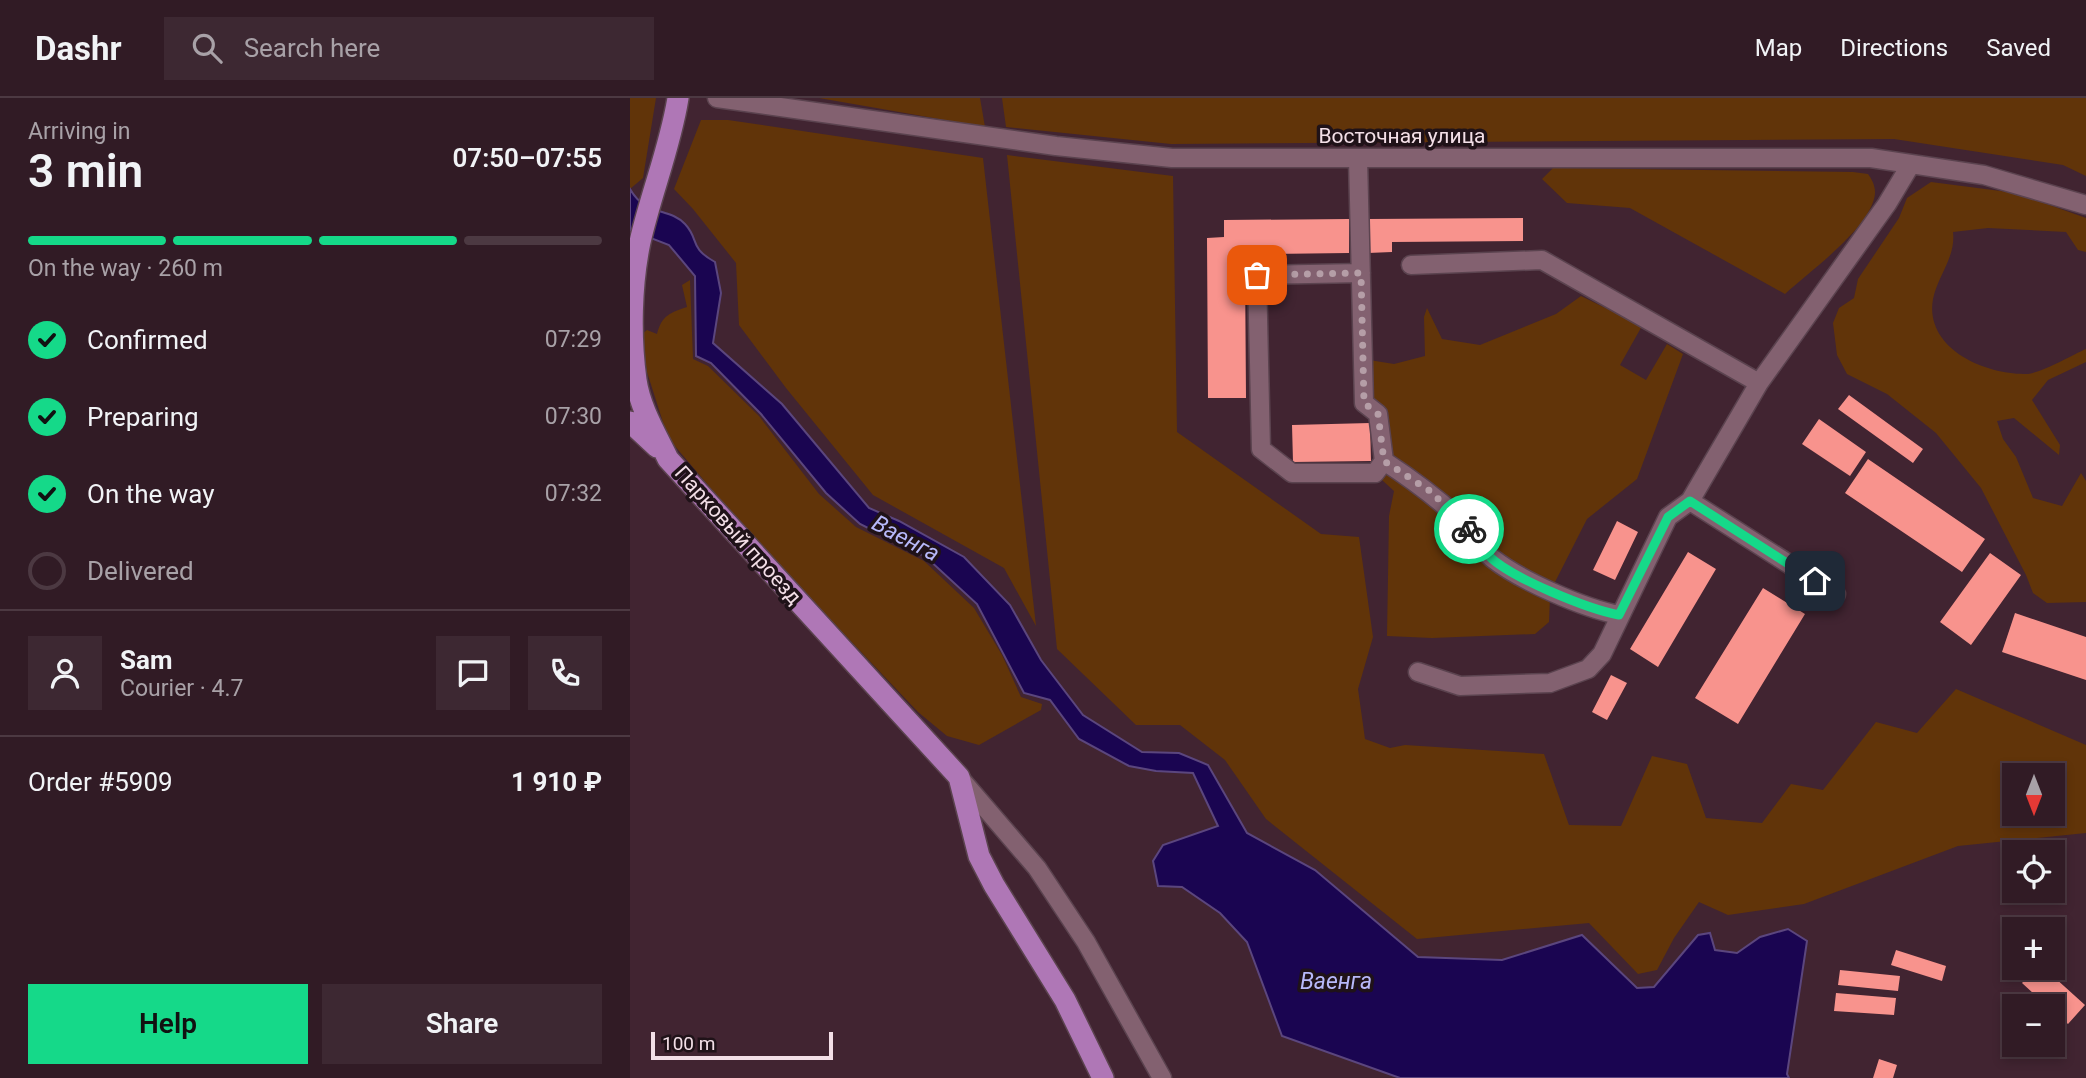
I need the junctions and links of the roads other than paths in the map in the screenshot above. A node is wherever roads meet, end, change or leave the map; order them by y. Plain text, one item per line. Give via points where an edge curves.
1 (678, 98) edge
2 (717, 98) edge
3 (1359, 159) junction
4 (1911, 164) junction
5 (2086, 205) edge
6 (1410, 265) dead end
7 (633, 269) edge
8 (1361, 273) junction
9 (1759, 383) junction
10 (630, 422) edge
11 (668, 459) junction
12 (1384, 461) junction
13 (1690, 501) junction
14 (1836, 594) dead end
15 (1619, 615) junction
16 (1418, 672) dead end
17 (959, 777) junction
18 (1102, 1078) edge
19 (1162, 1078) edge

1 - 7 main road, Парковый проезд via 673,131
2 - 3 street, Восточная улица via 1159,157
3 - 4 street, Восточная улица via 1871,158
3 - 8 street
4 - 5 street, Восточная улица via 1984,175
4 - 9 street via 1888,204
6 - 9 street via 1542,260
7 - 11 main road, Парковый проезд via 636,382
8 - 12 street via 1364,403 1378,414
8 - 12 street via 1257,275 1261,449 1292,473 1375,473
9 - 13 street
10 - 11 main road
11 - 17 main road, Парковый проезд
12 - 15 street via 1430,491 1468,527 1490,556 1519,575 1596,611
13 - 14 street
13 - 15 street via 1668,517
15 - 16 street via 1602,654 1588,669 1550,683 1460,686
17 - 18 main road via 979,856 1065,1000
17 - 19 street via 1037,868 1086,942

